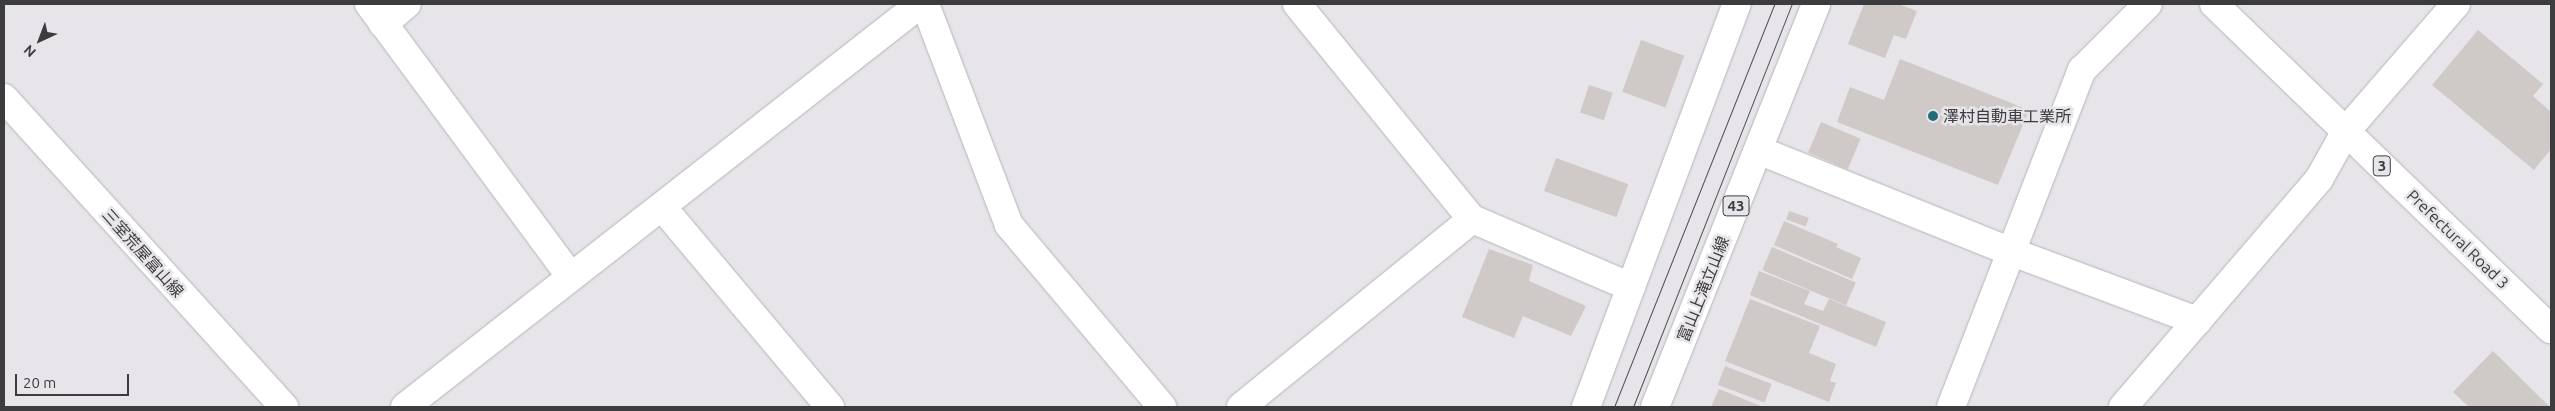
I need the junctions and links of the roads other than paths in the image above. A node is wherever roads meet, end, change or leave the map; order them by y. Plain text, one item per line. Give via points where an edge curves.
1 (407, 4) edge
2 (920, 4) edge
3 (925, 4) edge
4 (1296, 4) edge
5 (1737, 4) edge
6 (1816, 4) edge
7 (2148, 4) edge
8 (2214, 4) edge
9 (2456, 4) edge
10 (376, 14) edge
11 (6, 108) edge
12 (2346, 131) junction
13 (1758, 150) junction
14 (663, 208) junction
15 (1472, 218) junction
16 (2012, 252) junction
17 (570, 276) junction
18 (1631, 287) junction
19 (2198, 321) junction
20 (2551, 329) edge
21 (284, 407) edge
22 (405, 407) edge
23 (830, 407) edge
24 (1162, 407) edge
25 (1241, 407) edge
26 (1586, 407) edge
27 (1655, 407) edge
28 (1951, 407) edge
29 (2123, 407) edge

1 - 10 street
2 - 14 street
3 - 24 street via 1009,225
4 - 15 street
5 - 18 street
6 - 13 street, 富山上滝立山線 / 43
7 - 16 street via 2082,70
8 - 12 street, Prefectural Road 3 / 3
9 - 12 street
10 - 17 street
11 - 21 street, 三室荒屋富山線
12 - 19 street via 2319,179
12 - 20 street, Prefectural Road 3 / 3
13 - 16 street
13 - 27 street, 富山上滝立山線 / 43
14 - 17 street
14 - 23 street
15 - 18 street
15 - 25 street
16 - 19 street
16 - 28 street
17 - 22 street
18 - 26 street
19 - 29 street

